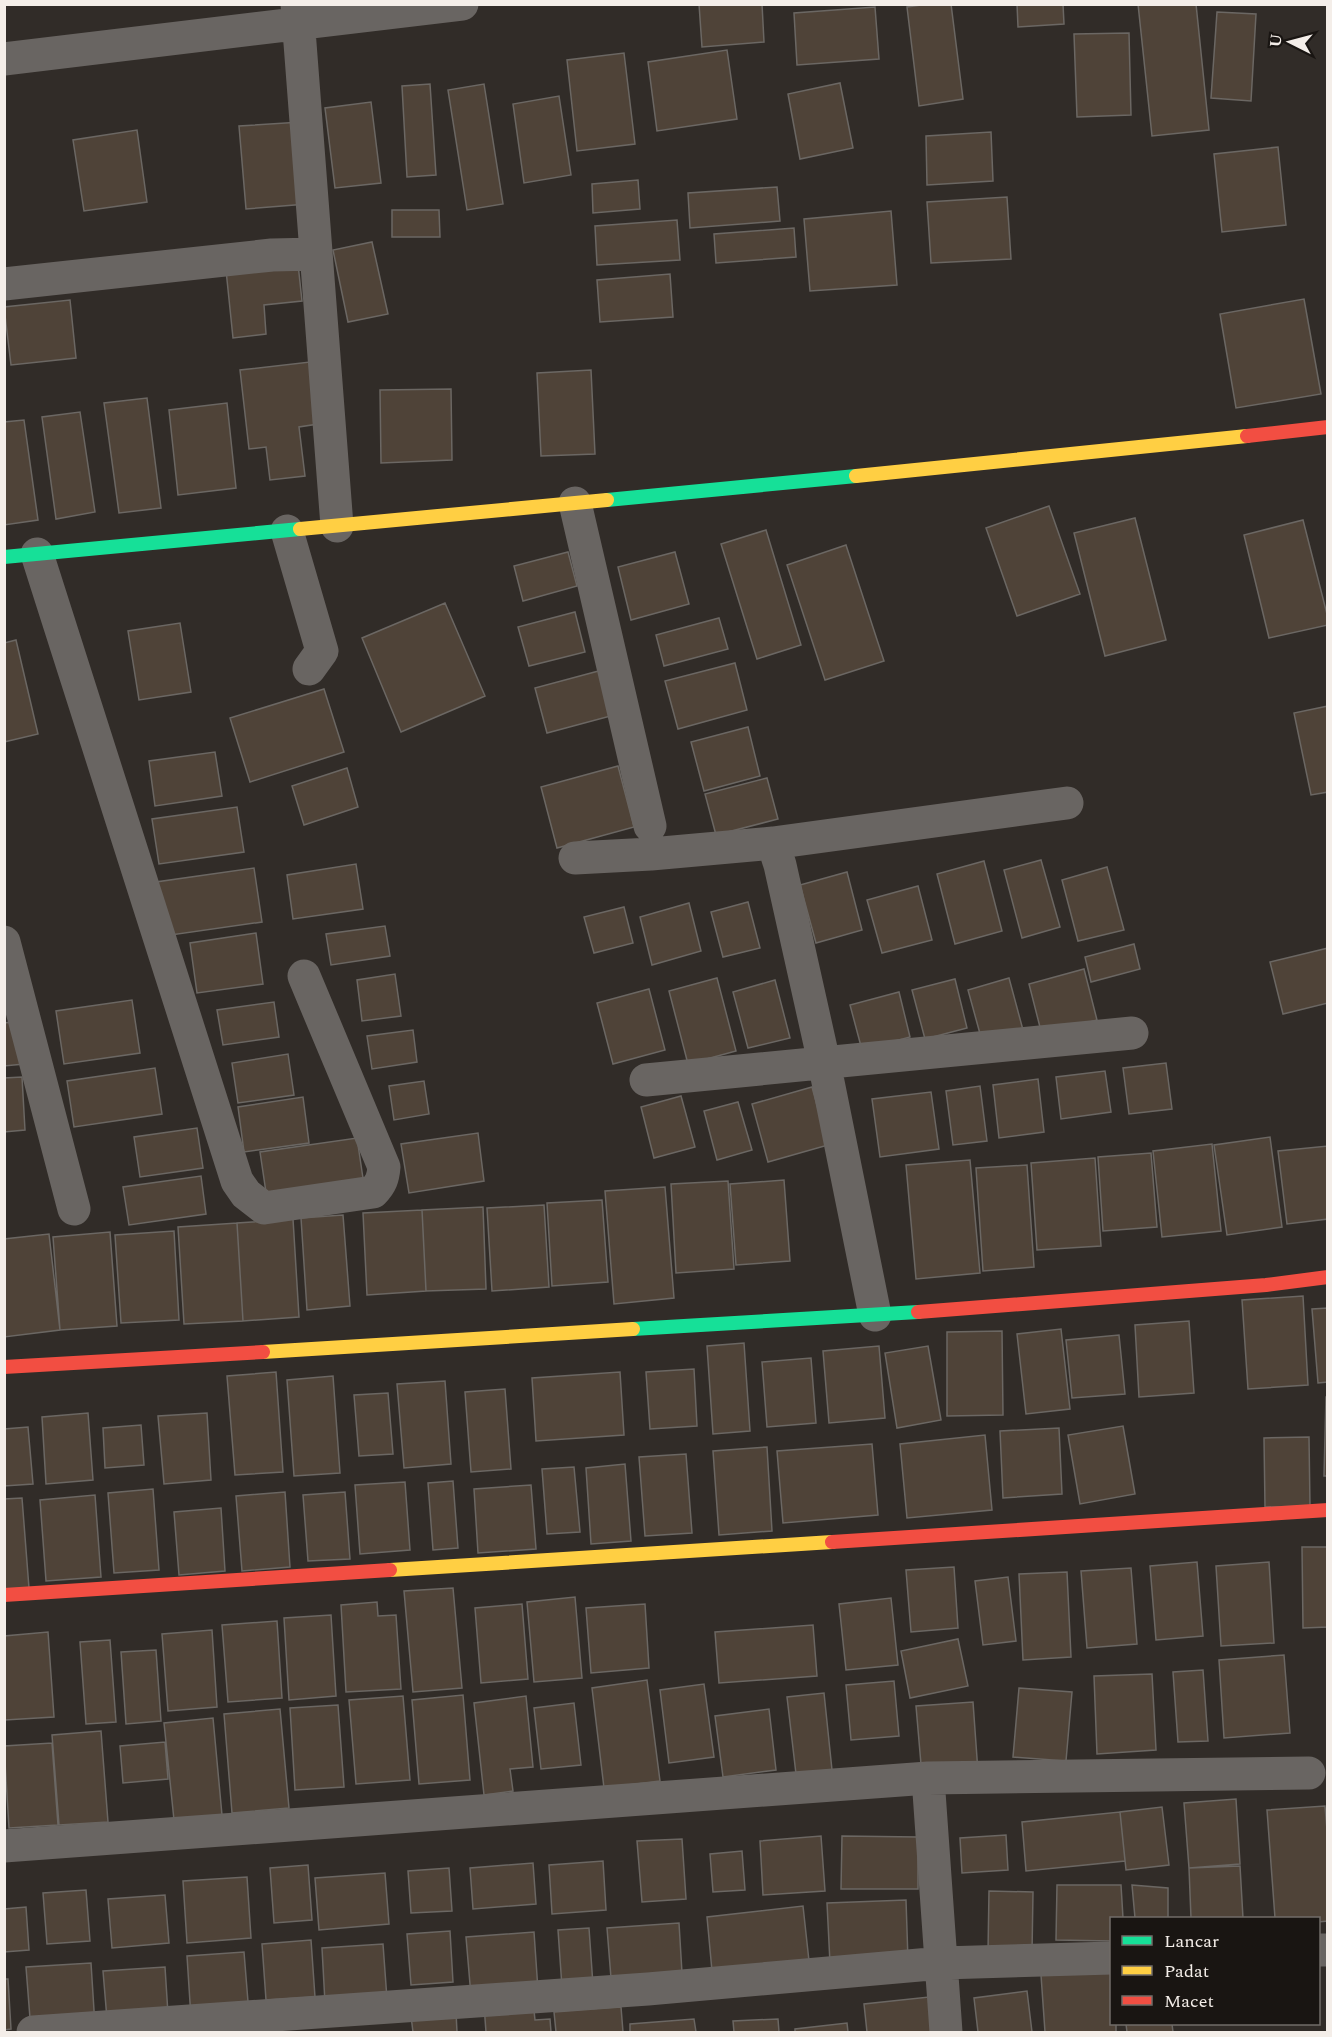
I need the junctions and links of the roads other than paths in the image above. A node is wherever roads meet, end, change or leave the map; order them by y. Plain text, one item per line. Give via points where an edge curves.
1 (462, 4) edge
2 (298, 14) edge
3 (4, 59) edge
4 (316, 254) junction
5 (4, 284) edge
6 (1328, 427) edge
7 (575, 503) junction
8 (337, 526) junction
9 (287, 531) junction
10 (37, 554) junction
11 (4, 557) edge
12 (309, 669) dead end
13 (1067, 804) dead end
14 (650, 826) dead end
15 (773, 843) junction
16 (576, 858) dead end
17 (4, 942) edge
18 (304, 976) dead end
19 (1132, 1033) dead end
20 (824, 1062) junction
21 (646, 1080) dead end
22 (74, 1209) dead end
23 (1328, 1277) edge
24 (875, 1315) junction
25 (4, 1367) edge
26 (1328, 1510) edge
27 (4, 1595) edge
28 (1309, 1773) dead end
29 (928, 1779) junction
30 (4, 1846) edge
31 (1110, 1958) edge
32 (942, 1964) junction
33 (33, 2032) edge
34 (946, 2032) edge

1 - 2 street
2 - 3 street
2 - 4 street
4 - 5 street via 272,255
4 - 8 street
6 - 7 street
7 - 8 street
7 - 14 street
8 - 9 street
9 - 10 street
9 - 12 street via 322,651
10 - 11 street
10 - 18 street via 237,1181 264,1208 373,1192 383,1177 384,1167
13 - 15 street
15 - 16 street
15 - 20 street
17 - 22 street
19 - 20 street
20 - 21 street
20 - 24 street
23 - 24 street
24 - 25 street
26 - 27 street
28 - 29 street
29 - 30 street
29 - 32 street
31 - 32 street
32 - 33 street
32 - 34 street

